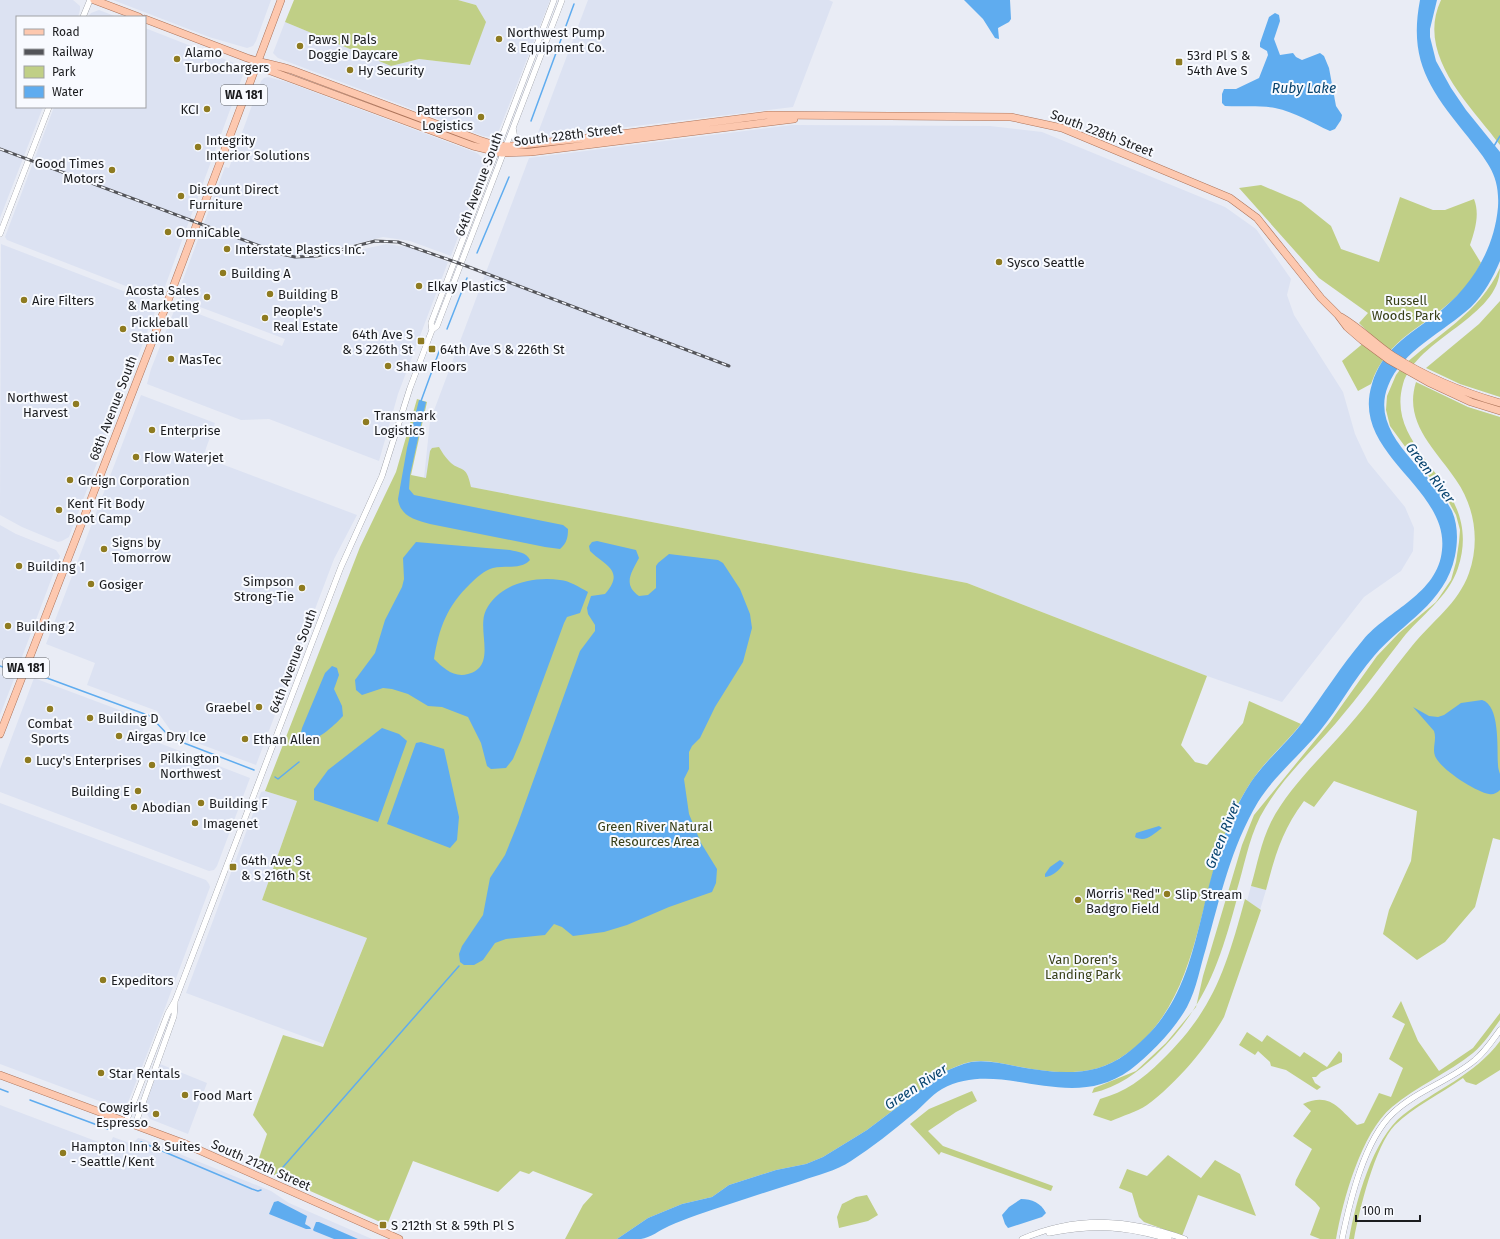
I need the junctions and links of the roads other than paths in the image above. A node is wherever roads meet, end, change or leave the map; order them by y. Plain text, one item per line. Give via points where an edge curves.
1 (90, 0) edge
2 (94, 0) edge
3 (281, 0) edge
4 (554, 0) edge
5 (562, 0) edge
6 (83, 16) edge
7 (136, 16) edge
8 (146, 19) edge
9 (258, 62) junction
10 (49, 108) edge
11 (826, 116) junction
12 (513, 127) junction
13 (523, 145) junction
14 (500, 149) junction
15 (0, 234) edge
16 (1363, 337) junction
17 (1500, 403) edge
18 (1500, 411) edge
19 (0, 734) edge
20 (175, 1001) junction
21 (1500, 1030) edge
22 (0, 1075) edge
23 (126, 1122) junction
24 (134, 1125) junction
25 (1144, 1229) junction
26 (399, 1239) edge
27 (1022, 1239) edge
28 (1032, 1239) edge
29 (1169, 1239) edge
30 (1185, 1239) edge
31 (1342, 1239) edge

1 - 6 street
2 - 7 main road
3 - 9 main road, 68th Avenue South / WA 181
4 - 14 street, 64th Avenue South
5 - 12 street, 64th Avenue South
8 - 9 main road, South 228th Street
9 - 14 main road, South 228th Street via 268,70 473,146
9 - 19 main road, 68th Avenue South / WA 181
10 - 15 street
11 - 13 main road, South 228th Street via 768,115
11 - 14 main road, South 228th Street via 531,152
11 - 16 main road, South 228th Street via 1011,117 1062,128 1230,198 1257,218 1304,278
12 - 13 street via 516,139
12 - 14 street, 64th Avenue South
13 - 14 main road, South 228th Street
14 - 20 street, 64th Avenue South via 437,326 432,330 410,388 382,476 333,589
16 - 17 main road via 1441,382
16 - 18 main road via 1389,360 1428,382 1471,402
20 - 23 street, 64th Avenue South
20 - 24 street, 64th Avenue South via 174,1016
21 - 31 street via 1475,1060 1400,1108 1380,1127 1370,1145 1353,1194
22 - 23 main road, South 212th Street
23 - 24 main road, South 212th Street
24 - 26 main road, South 212th Street via 183,1143
25 - 27 street via 1115,1222 1087,1223 1048,1230
25 - 28 street via 1085,1227 1047,1233
25 - 29 street
25 - 30 street

